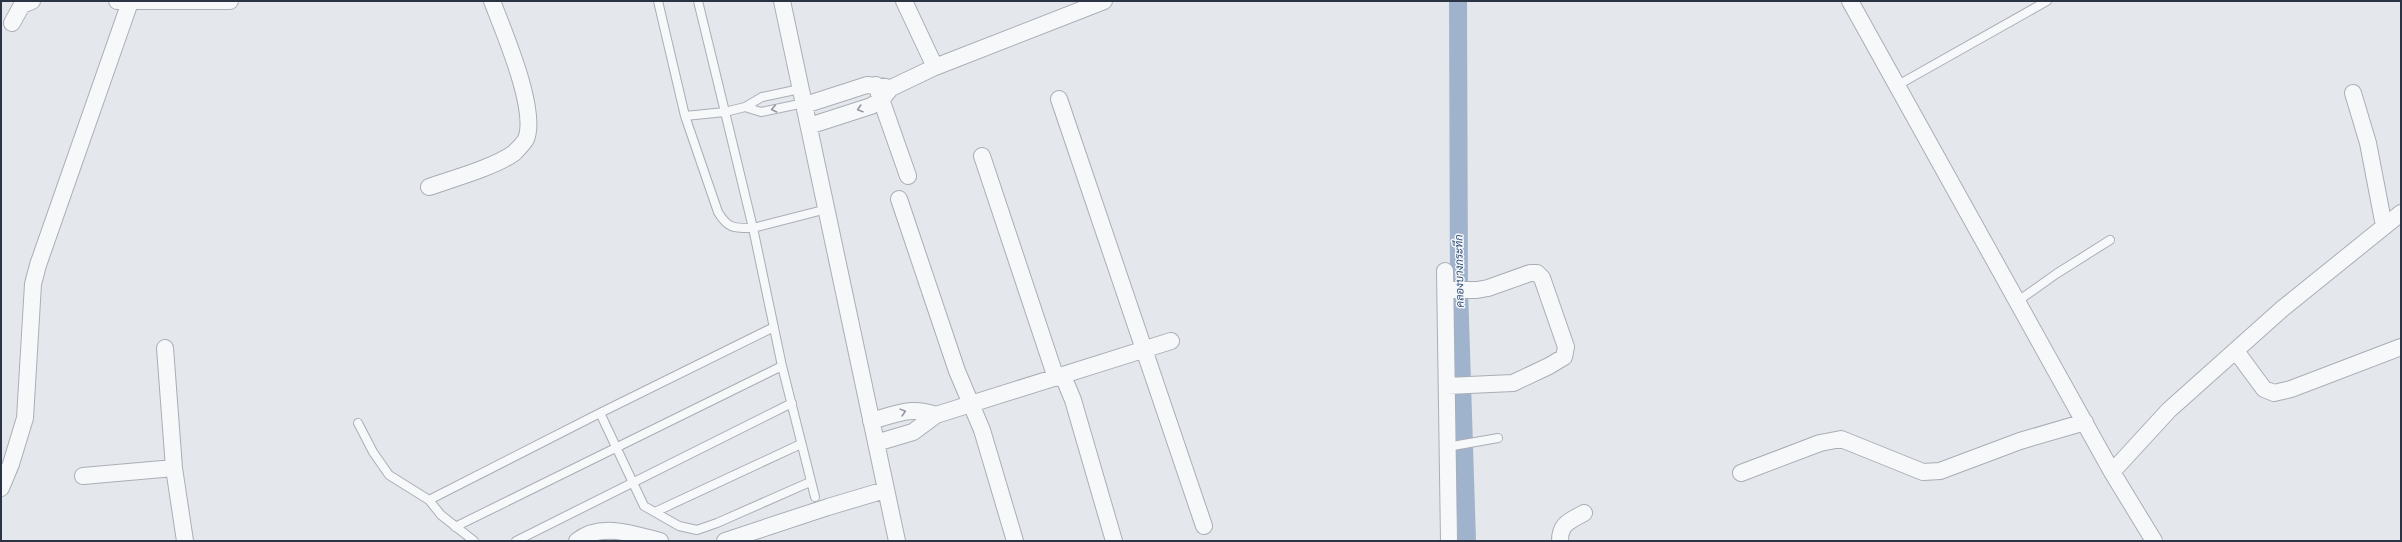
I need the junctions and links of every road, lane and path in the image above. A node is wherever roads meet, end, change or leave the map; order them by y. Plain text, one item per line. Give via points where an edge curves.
1 (32, 1) edge
2 (118, 1) edge
3 (230, 1) edge
4 (492, 1) edge
5 (658, 1) edge
6 (698, 1) edge
7 (782, 1) edge
8 (904, 1) edge
9 (1104, 1) edge
10 (1850, 1) edge
11 (2047, 1) edge
12 (130, 2) edge
13 (12, 23) dead end
14 (935, 67) junction
15 (1898, 85) junction
16 (883, 91) junction
17 (2353, 93) dead end
18 (803, 99) junction
19 (1059, 99) dead end
20 (745, 107) junction
21 (724, 112) junction
22 (686, 116) junction
23 (809, 126) junction
24 (982, 156) dead end
25 (908, 176) dead end
26 (429, 187) dead end
27 (899, 199) dead end
28 (827, 209) junction
29 (2401, 213) edge
30 (2384, 226) junction
31 (753, 228) junction
32 (2110, 240) dead end
33 (1445, 270) dead end
34 (1449, 290) junction
35 (2018, 301) junction
36 (774, 327) junction
37 (1171, 341) dead end
38 (2401, 347) edge
39 (165, 348) dead end
40 (1144, 349) junction
41 (2236, 351) junction
42 (782, 366) junction
43 (1059, 377) junction
44 (1449, 386) junction
45 (792, 403) junction
46 (971, 405) junction
47 (600, 412) junction
48 (936, 415) junction
49 (871, 421) junction
50 (2085, 422) junction
51 (358, 423) dead end
52 (1498, 438) dead end
53 (801, 444) junction
54 (876, 444) junction
55 (1451, 445) junction
56 (616, 446) junction
57 (174, 468) junction
58 (2112, 472) junction
59 (1741, 473) dead end
60 (83, 476) dead end
61 (633, 481) junction
62 (810, 482) junction
63 (1, 488) edge
64 (886, 490) junction
65 (815, 497) dead end
66 (429, 500) junction
67 (655, 512) junction
68 (1584, 513) dead end
69 (1204, 526) dead end
70 (454, 527) junction
71 (185, 541) edge
72 (474, 541) edge
73 (516, 541) edge
74 (578, 541) edge
75 (660, 541) edge
76 (725, 541) edge
77 (897, 541) edge
78 (1015, 541) edge
79 (1114, 541) edge
80 (1449, 541) edge
81 (1560, 541) edge
82 (2154, 541) edge

1 - 13 street via 22,5
2 - 12 street
3 - 12 street
4 - 26 street via 508,42 526,102 526,139 514,153 478,170
5 - 22 lane
6 - 21 lane
7 - 18 street
8 - 14 street
9 - 14 street
10 - 15 street
11 - 15 lane
12 - 63 street via 38,265 33,284 25,418
14 - 16 street
15 - 35 street
16 - 18 street via 856,88
16 -> 23 street via 871,106
16 - 25 street
17 - 30 street via 2368,143
18 -> 20 lane via 761,112
18 - 20 lane via 762,96
18 - 23 street
19 - 40 street
20 - 21 lane
21 - 22 lane
21 - 31 lane
22 - 31 lane via 718,212 725,223 735,228
23 - 28 street
24 - 43 street
27 - 46 street
28 - 31 lane
28 - 49 street
29 - 30 street
30 - 41 street via 2282,309
31 - 36 lane
32 - 35 lane
33 - 34 street
34 - 44 street
34 - 44 street via 1477,290 1537,273 1542,278 1566,347 1564,356 1513,383
35 - 50 street
36 - 42 lane
36 - 47 lane
37 - 40 street
38 - 41 street via 2291,389 2274,392 2264,389
39 - 57 street
40 - 43 street
40 - 69 street
41 - 58 street via 2169,410
42 - 45 lane
42 - 56 lane
43 - 46 street
43 - 79 street via 1073,400
44 - 55 street
45 - 53 lane
45 - 61 lane
46 - 48 street
46 - 78 street via 982,430
47 - 56 lane
47 - 66 lane
49 -> 48 street via 920,409
48 - 54 street via 913,432
49 - 54 street
50 - 58 street
50 - 59 street via 2020,441 1940,471 1923,472 1841,439 1820,444
51 - 66 lane via 389,475
52 - 55 lane
53 - 62 lane
53 - 67 lane
54 - 64 street
55 - 80 street
56 - 61 lane
56 - 70 lane
57 - 60 street
57 - 71 street
58 - 82 street
61 - 67 lane via 644,506
61 - 73 lane
62 - 65 lane
62 - 67 lane via 697,530 679,526
64 - 76 street
64 - 77 street
66 - 70 lane
68 - 81 street via 1564,524 1560,529
70 - 72 lane
74 - 75 street via 585,535 602,530

